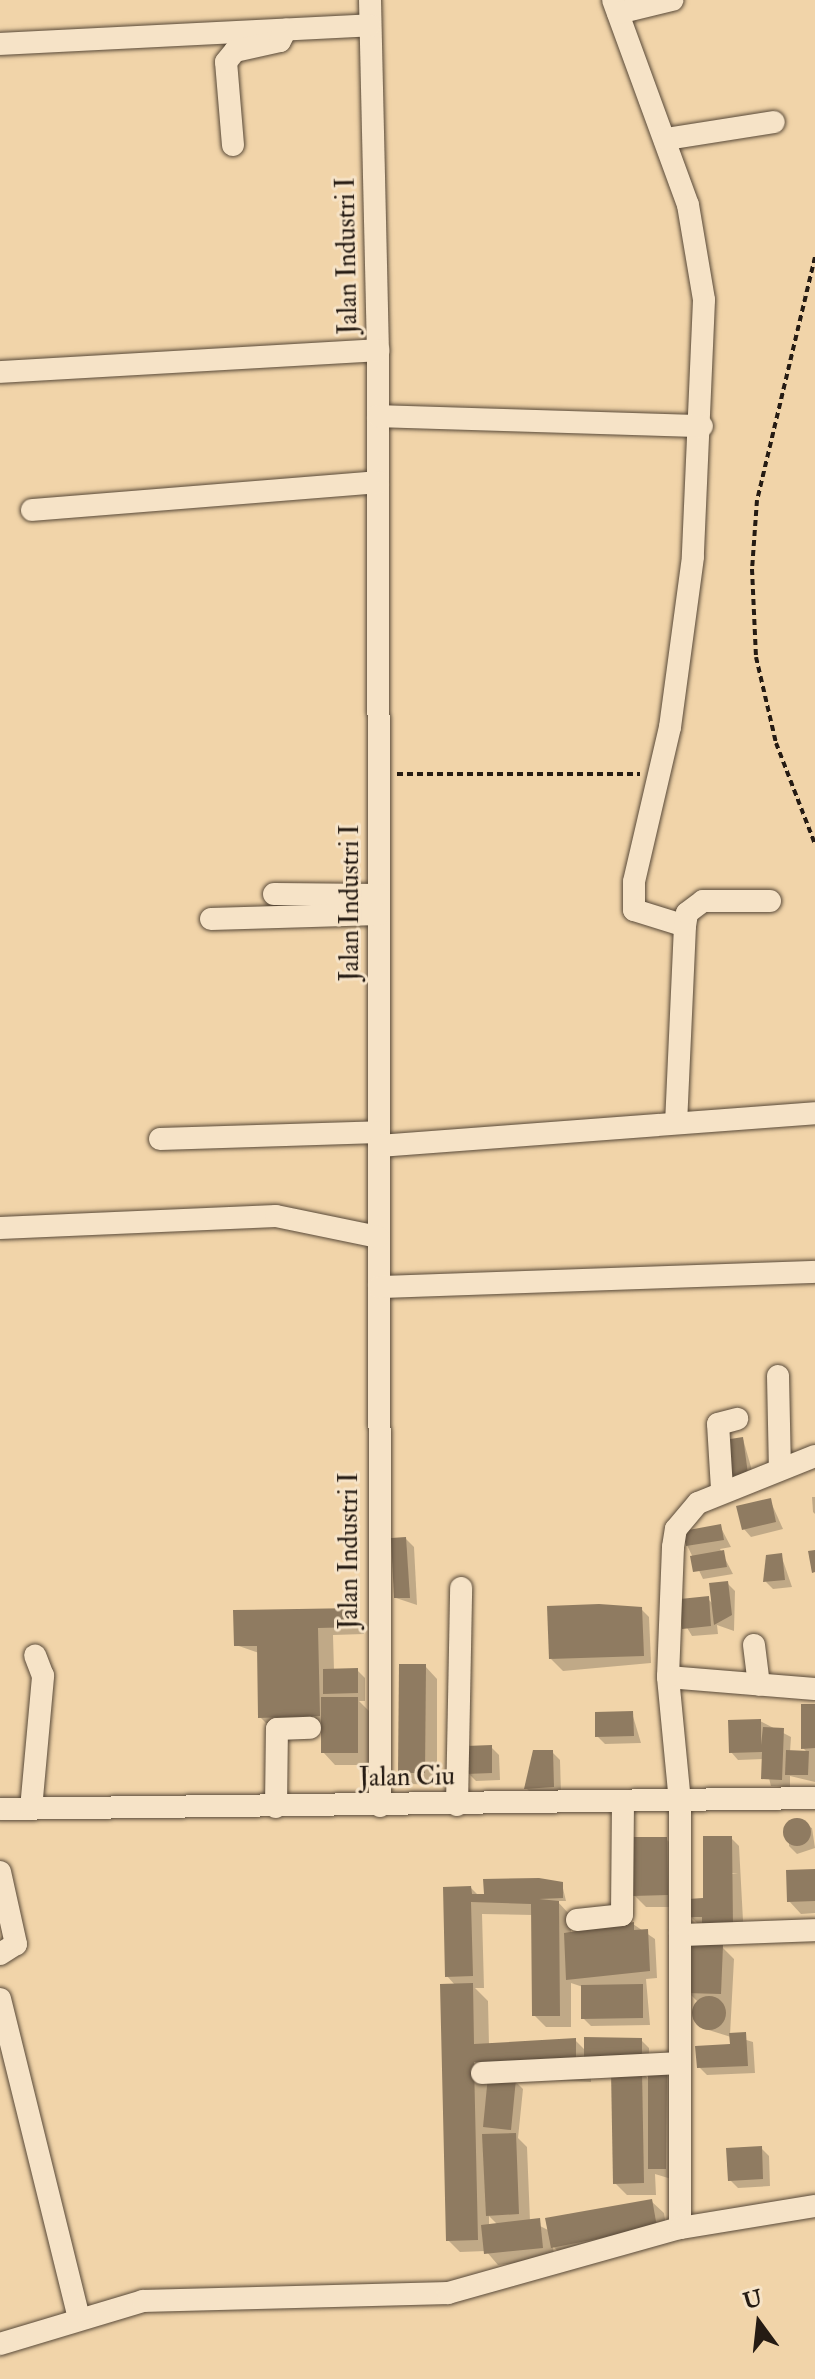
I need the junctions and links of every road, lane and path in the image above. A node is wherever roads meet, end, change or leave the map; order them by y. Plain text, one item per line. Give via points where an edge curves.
1 (370, 0) edge
2 (672, 0) edge
3 (616, 6) edge
4 (370, 25) junction
5 (286, 28) junction
6 (0, 44) edge
7 (774, 122) dead end
8 (667, 139) junction
9 (233, 145) dead end
10 (815, 257) edge
11 (378, 350) junction
12 (0, 372) edge
13 (378, 416) junction
14 (702, 426) junction
15 (378, 482) junction
16 (32, 510) dead end
17 (660, 774) junction
18 (379, 775) junction
19 (815, 844) edge
20 (274, 894) dead end
21 (770, 901) dead end
22 (379, 905) junction
23 (211, 919) dead end
24 (685, 926) junction
25 (815, 1113) edge
26 (676, 1123) junction
27 (160, 1139) dead end
28 (379, 1139) junction
29 (0, 1228) edge
30 (378, 1237) junction
31 (815, 1272) edge
32 (379, 1287) junction
33 (778, 1376) dead end
34 (737, 1419) dead end
35 (815, 1456) edge
36 (780, 1469) junction
37 (722, 1489) junction
38 (461, 1588) dead end
39 (754, 1645) dead end
40 (35, 1655) dead end
41 (668, 1677) junction
42 (759, 1685) junction
43 (815, 1689) edge
44 (310, 1728) dead end
45 (815, 1798) edge
46 (680, 1802) junction
47 (623, 1803) junction
48 (457, 1805) junction
49 (380, 1806) junction
50 (276, 1807) junction
51 (0, 1809) edge
52 (31, 1809) junction
53 (0, 1872) edge
54 (577, 1920) dead end
55 (815, 1930) edge
56 (680, 1935) junction
57 (0, 1954) edge
58 (0, 1999) edge
59 (680, 2063) junction
60 (482, 2073) dead end
61 (815, 2206) edge
62 (680, 2228) junction
63 (78, 2315) junction
64 (0, 2344) edge

1 - 4 street, Jalan Industri I
2 - 3 street
3 - 8 street
4 - 5 street
4 - 11 street, Jalan Industri I
5 - 6 street
5 - 9 street via 280,41 235,51 226,62
7 - 8 street
8 - 14 street via 699,248
10 - 19 path via 757,500 752,569 756,657 776,743
11 - 12 street
11 - 13 street, Jalan Industri I
13 - 14 street
13 - 15 street, Jalan Industri I
14 - 17 street via 693,557
15 - 16 street
15 - 18 street, Jalan Industri I
17 - 18 path
17 - 24 street via 634,882 634,910
18 - 22 street, Jalan Industri I
20 - 22 street
21 - 24 street via 703,901 687,913
22 - 23 street
22 - 28 street, Jalan Industri I
24 - 26 street
25 - 26 street
26 - 28 street
27 - 28 street
28 - 30 street, Jalan Industri I
29 - 30 street via 276,1216
30 - 32 street, Jalan Industri I
31 - 32 street
32 - 49 street, Jalan Industri I
33 - 36 street
34 - 37 street via 718,1424
35 - 36 street
36 - 37 street
37 - 41 street via 686,1512 676,1529
38 - 48 street
39 - 42 street
40 - 52 street via 43,1676
41 - 42 street
41 - 46 street
42 - 43 street
44 - 50 street via 283,1727 274,1737
45 - 46 street, Jalan Ciu
46 - 47 street, Jalan Ciu
46 - 56 street
47 - 48 street, Jalan Ciu
47 - 54 street via 622,1915
48 - 49 street, Jalan Ciu
49 - 50 street, Jalan Ciu
50 - 52 street, Jalan Ciu
51 - 52 street, Jalan Ciu
53 - 57 street via 16,1944
55 - 56 street
56 - 59 street
58 - 63 street
59 - 60 street
59 - 62 street
61 - 62 street
62 - 63 street via 448,2293 143,2301
63 - 64 street

